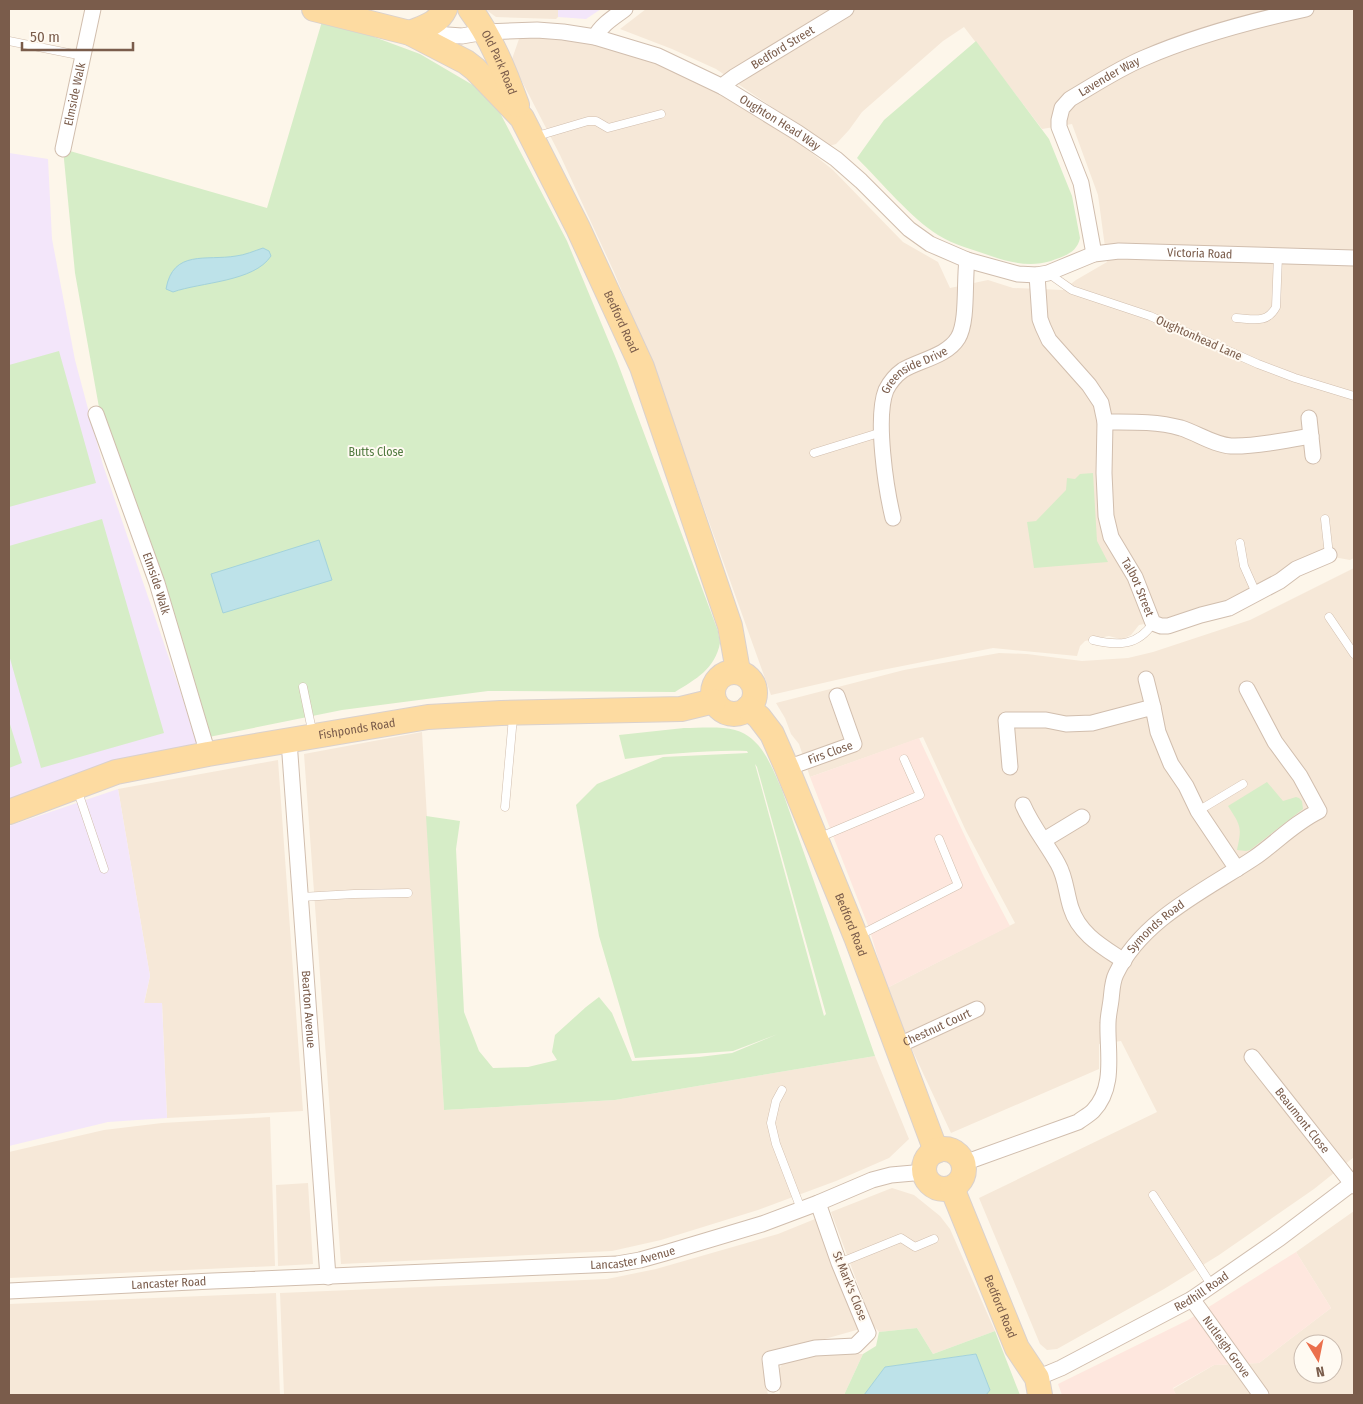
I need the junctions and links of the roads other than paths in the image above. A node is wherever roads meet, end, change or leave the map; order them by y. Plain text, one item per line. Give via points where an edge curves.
1 (93, 9) edge
2 (314, 9) edge
3 (445, 9) edge
4 (470, 9) edge
5 (625, 9) edge
6 (846, 9) edge
7 (1306, 9) edge
8 (410, 32) junction
9 (485, 32) junction
10 (596, 37) junction
11 (9, 40) edge
12 (84, 56) junction
13 (723, 87) junction
14 (660, 114) dead end
15 (526, 128) junction
16 (63, 149) dead end
17 (1094, 254) junction
18 (1278, 256) junction
19 (1354, 258) edge
20 (967, 260) junction
21 (1042, 274) junction
22 (1236, 318) dead end
23 (1354, 396) edge
24 (96, 414) dead end
25 (1309, 418) dead end
26 (1104, 422) junction
27 (882, 432) junction
28 (1311, 436) junction
29 (814, 453) dead end
30 (1314, 456) dead end
31 (893, 518) dead end
32 (1325, 519) dead end
33 (1240, 542) dead end
34 (1329, 555) joint
35 (1256, 593) junction
36 (1329, 617) dead end
37 (1153, 622) junction
38 (1093, 640) dead end
39 (1354, 654) edge
40 (738, 672) junction
41 (1146, 679) dead end
42 (303, 687) dead end
43 (1247, 689) dead end
44 (837, 696) dead end
45 (714, 701) junction
46 (1154, 707) junction
47 (748, 708) junction
48 (514, 713) junction
49 (313, 737) junction
50 (289, 741) junction
51 (208, 754) junction
52 (904, 759) dead end
53 (1010, 767) dead end
54 (787, 768) junction
55 (1243, 784) dead end
56 (76, 787) junction
57 (1023, 804) dead end
58 (506, 807) dead end
59 (1198, 811) junction
60 (9, 812) edge
61 (1082, 817) dead end
62 (817, 838) junction
63 (939, 839) dead end
64 (1044, 840) junction
65 (104, 869) dead end
66 (1237, 869) junction
67 (408, 893) dead end
68 (301, 897) junction
69 (856, 937) junction
70 (1124, 962) junction
71 (977, 1009) dead end
72 (897, 1046) junction
73 (1252, 1057) dead end
74 (782, 1090) dead end
75 (936, 1151) junction
76 (964, 1163) junction
77 (925, 1172) junction
78 (1354, 1184) edge
79 (952, 1188) junction
80 (1153, 1195) dead end
81 (818, 1203) junction
82 (801, 1209) junction
83 (934, 1239) dead end
84 (839, 1263) junction
85 (328, 1277) junction
86 (1212, 1286) junction
87 (9, 1291) edge
88 (1192, 1299) junction
89 (773, 1384) dead end
90 (1038, 1387) edge
91 (1261, 1395) edge

1 - 12 street, Elmside Walk
2 - 8 main road, Bedford Road
3 - 8 main road via 432,24
4 - 9 main road, Old Park Road
5 - 10 street via 598,31
6 - 13 street, Bedford Street via 734,77
7 - 17 street, Lavender Way via 1222,29 1175,45 1110,76 1066,103 1060,114 1060,127 1081,183
8 - 9 street, Bedford Road via 462,36
8 - 15 main road, Bedford Road via 475,69
9 - 10 street, Oughton Head Way via 537,30
9 - 15 main road, Old Park Road
10 - 13 street, Oughton Head Way via 658,56
11 - 12 lane
12 - 16 street, Elmside Walk
13 - 20 street, Oughton Head Way via 836,159 909,229 930,244
14 - 15 lane via 608,128 596,121
15 - 40 main road, Bedford Road via 578,228 642,367 730,626
17 - 18 street, Victoria Road via 1119,251
17 - 21 street, Victoria Road
18 - 19 street, Victoria Road
18 - 22 lane via 1274,312 1263,320
20 - 21 street, Oughton Head Way via 1018,274
20 - 27 street, Greenside Drive via 964,324 959,337 953,346 897,375 886,391
21 - 23 lane, Oughtonhead Lane via 1072,290 1150,316 1258,364
21 - 26 street, Talbot Street via 1040,319 1043,327 1049,340 1097,394
24 - 51 street, Elmside Walk via 157,583
25 - 28 street
26 - 28 street via 1166,424 1230,446
26 - 37 street, Talbot Street via 1106,516 1111,537 1135,576
27 - 29 lane
27 - 31 street, Greenside Drive
28 - 30 street
32 - 34 lane
33 - 35 lane via 1244,566
34 - 35 street, Talbot Street via 1296,569
35 - 37 street, Talbot Street via 1228,608 1177,624 1161,626
36 - 39 lane
37 - 38 lane via 1146,633 1127,643
40 - 45 main road via 724,673 719,677 712,688
40 - 47 main road via 749,677 754,688
41 - 46 street
42 - 49 lane
43 - 66 street, Symonds Road via 1275,742 1300,776 1319,811
44 - 54 street, Firs Close via 854,744
45 - 47 main road via 729,714
45 - 48 main road, Fishponds Road via 681,709
46 - 53 street via 1092,723 1006,720
46 - 59 street via 1164,750
47 - 54 main road, Bedford Road via 772,734
48 - 49 main road, Fishponds Road via 428,716
48 - 58 lane
49 - 50 main road, Fishponds Road
50 - 51 main road, Fishponds Road
50 - 68 street, Bearton Avenue
51 - 56 main road, Fishponds Road via 116,772
52 - 62 lane via 920,795
54 - 62 main road, Bedford Road
55 - 59 lane
56 - 60 main road, Fishponds Road
56 - 65 lane
57 - 64 street via 1030,821
59 - 66 street
61 - 64 street
62 - 69 main road, Bedford Road
63 - 69 lane via 958,885
64 - 70 street via 1064,876 1071,908 1080,928
66 - 70 street, Symonds Road via 1161,920
67 - 68 lane
68 - 85 street, Bearton Avenue
69 - 72 main road, Bedford Road
70 - 76 street, Symonds Road via 1112,987 1108,1078 1104,1096 1093,1111 1078,1122
71 - 72 street, Chestnut Court
72 - 75 main road, Bedford Road
73 - 78 street, Beaumont Close
74 - 82 lane via 770,1123
75 - 76 main road via 952,1151
75 - 77 main road via 928,1158
76 - 79 main road via 962,1180
77 - 79 main road via 935,1187
77 - 81 street, Lancaster Avenue via 872,1180
78 - 86 street, Redhill Road
79 - 90 main road, Bedford Road via 1017,1348
80 - 86 lane
81 - 82 street, Lancaster Avenue
81 - 84 street, St Mark's Close
82 - 85 street, Lancaster Avenue via 665,1254 617,1264
83 - 84 lane via 915,1246 901,1238
84 - 89 street, St Mark's Close via 868,1333 855,1346 815,1348 770,1360
85 - 87 street, Lancaster Road
86 - 88 street, Redhill Road
88 - 90 street, Redhill Road via 1061,1368
88 - 91 street, Nutleigh Grove

